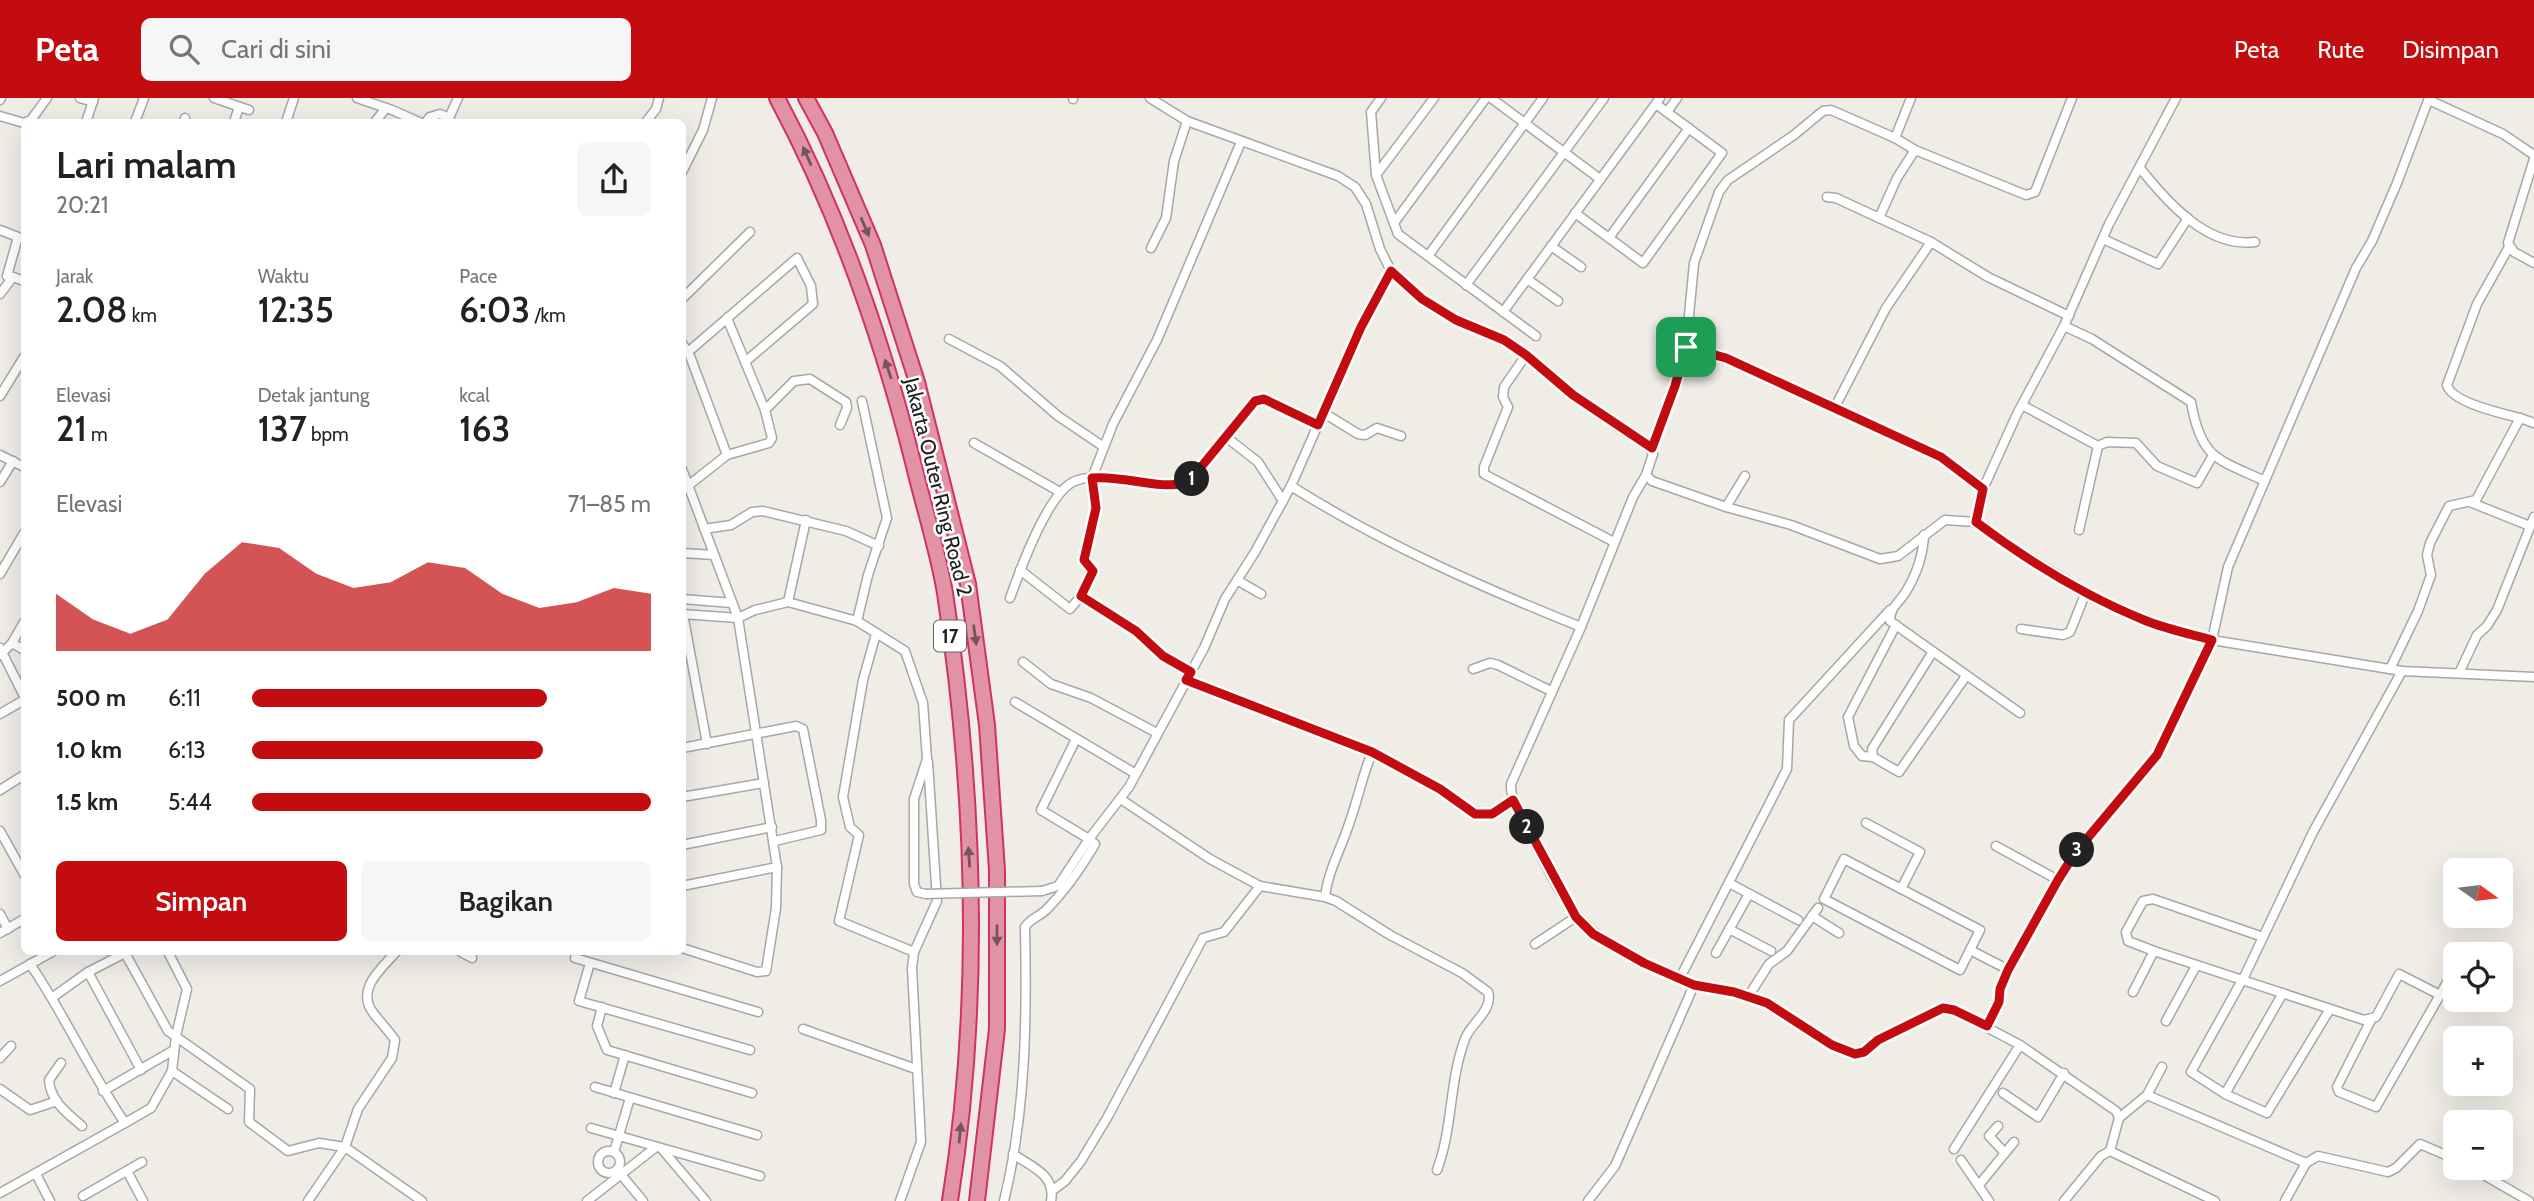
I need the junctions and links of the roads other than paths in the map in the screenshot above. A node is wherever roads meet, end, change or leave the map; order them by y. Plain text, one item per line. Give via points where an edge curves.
1 (47, 98) edge
2 (80, 98) edge
3 (144, 98) edge
4 (214, 98) edge
5 (294, 98) edge
6 (357, 98) edge
7 (458, 98) edge
8 (659, 98) edge
9 (712, 98) edge
10 (777, 98) edge
11 (806, 98) edge
12 (1150, 98) edge
13 (1381, 98) edge
14 (1434, 98) edge
15 (1489, 98) edge
16 (1543, 98) edge
17 (1604, 98) edge
18 (1677, 98) edge
19 (1911, 98) edge
20 (2072, 98) edge
21 (2176, 98) edge
22 (2429, 99) edge
23 (94, 100) edge
24 (1658, 101) edge
25 (239, 107) junction
26 (386, 108) junction
27 (249, 110) dead end
28 (1667, 112) junction
29 (0, 116) edge
30 (33, 119) edge
31 (87, 119) edge
32 (136, 119) edge
33 (235, 119) edge
34 (287, 119) edge
35 (377, 119) edge
36 (412, 119) edge
37 (428, 119) edge
38 (448, 119) edge
39 (450, 119) edge
40 (648, 119) edge
41 (1187, 121) junction
42 (21, 122) edge
43 (1525, 123) junction
44 (1689, 128) junction
45 (1895, 138) junction
46 (1241, 142) junction
47 (1915, 150) junction
48 (1564, 152) junction
49 (2534, 157) edge
50 (686, 164) edge
51 (2140, 168) junction
52 (1376, 175) junction
53 (1601, 179) junction
54 (1827, 197) dead end
55 (1575, 213) junction
56 (1879, 218) junction
57 (2188, 218) junction
58 (1394, 223) junction
59 (0, 230) edge
60 (750, 232) dead end
61 (1609, 238) junction
62 (2103, 239) junction
63 (1931, 242) junction
64 (2255, 242) dead end
65 (1551, 246) junction
66 (2509, 247) junction
67 (1151, 248) dead end
68 (1427, 256) junction
69 (2534, 263) edge
70 (1581, 267) dead end
71 (1391, 271) junction
72 (7, 275) edge
73 (1527, 279) junction
74 (1466, 285) junction
75 (2, 289) edge
76 (686, 295) edge
77 (1558, 301) dead end
78 (1503, 312) junction
79 (2069, 316) junction
80 (727, 318) junction
81 (2064, 326) junction
82 (1536, 336) dead end
83 (949, 339) dead end
84 (1686, 347) junction
85 (686, 349) edge
86 (688, 352) junction
87 (1526, 355) junction
88 (21, 361) edge
89 (745, 362) junction
90 (3, 385) edge
91 (0, 396) edge
92 (862, 401) dead end
93 (2022, 405) junction
94 (1835, 407) junction
95 (765, 410) junction
96 (1324, 413) junction
97 (2520, 418) junction
98 (2534, 424) edge
99 (840, 425) dead end
100 (1318, 425) junction
101 (1401, 436) dead end
102 (1226, 437) junction
103 (974, 443) dead end
104 (2098, 446) junction
105 (1104, 447) junction
106 (1652, 448) junction
107 (0, 455) edge
108 (727, 455) junction
109 (2212, 457) junction
110 (13, 461) junction
111 (21, 465) edge
112 (1646, 475) junction
113 (1745, 477) dead end
114 (686, 478) edge
115 (1092, 478) junction
116 (2264, 481) junction
117 (0, 482) edge
118 (689, 485) junction
119 (1291, 486) junction
120 (1983, 489) junction
121 (1060, 492) junction
122 (1283, 501) junction
123 (2472, 503) junction
124 (686, 504) edge
125 (695, 505) junction
126 (1726, 507) junction
127 (2534, 517) edge
128 (806, 520) junction
129 (1976, 522) junction
130 (2530, 526) junction
131 (704, 529) junction
132 (2078, 530) dead end
133 (1924, 535) junction
134 (21, 538) edge
135 (1614, 542) junction
136 (879, 546) junction
137 (686, 553) edge
138 (714, 555) junction
139 (1020, 570) junction
140 (0, 574) edge
141 (1237, 580) junction
142 (2085, 592) junction
143 (1261, 594) dead end
144 (1081, 596) junction
145 (686, 598) edge
146 (1010, 598) dead end
147 (788, 602) junction
148 (732, 603) junction
149 (1890, 610) junction
150 (686, 614) edge
151 (738, 618) junction
152 (857, 621) junction
153 (1896, 625) junction
154 (21, 627) edge
155 (1581, 627) junction
156 (2021, 629) dead end
157 (686, 630) edge
158 (876, 634) junction
159 (2212, 640) junction
160 (12, 643) junction
161 (21, 648) edge
162 (1, 652) edge
163 (1932, 653) junction
164 (1023, 662) dead end
165 (1473, 669) dead end
166 (2390, 669) junction
167 (2402, 671) junction
168 (2460, 671) junction
169 (1188, 676) junction
170 (1966, 676) junction
171 (2534, 677) edge
172 (1550, 691) junction
173 (21, 692) edge
174 (21, 700) edge
175 (1015, 702) dead end
176 (2020, 713) dead end
177 (0, 714) edge
178 (1157, 733) junction
179 (757, 735) junction
180 (1076, 738) junction
181 (707, 744) junction
182 (686, 747) edge
183 (1372, 752) junction
184 (1873, 757) junction
185 (928, 759) junction
186 (1136, 774) junction
187 (21, 777) edge
188 (764, 783) junction
189 (0, 790) edge
190 (686, 796) edge
191 (1122, 800) junction
192 (1513, 800) junction
193 (1866, 823) dead end
194 (772, 827) junction
195 (0, 831) edge
196 (1089, 839) junction
197 (775, 841) junction
198 (686, 844) edge
199 (1996, 846) dead end
200 (777, 867) junction
201 (21, 869) edge
202 (2058, 880) junction
203 (1729, 883) junction
204 (686, 885) edge
205 (1260, 886) junction
206 (1901, 889) junction
207 (1749, 894) junction
208 (1325, 897) junction
209 (0, 914) edge
210 (1576, 917) junction
211 (1798, 920) dead end
212 (21, 921) edge
213 (1729, 929) junction
214 (4, 931) edge
215 (1839, 933) dead end
216 (2263, 937) junction
217 (1535, 944) dead end
218 (686, 949) edge
219 (1970, 950) junction
220 (1771, 951) dead end
221 (2154, 951) junction
222 (915, 952) junction
223 (1716, 953) dead end
224 (46, 955) edge
225 (120, 955) edge
226 (128, 955) edge
227 (170, 955) edge
228 (394, 955) edge
229 (466, 955) edge
230 (472, 958) dead end
231 (575, 958) dead end
232 (590, 963) junction
233 (30, 964) junction
234 (2196, 966) junction
235 (2008, 970) junction
236 (88, 972) junction
237 (1680, 978) junction
238 (2242, 979) junction
239 (0, 981) edge
240 (1694, 985) junction
241 (2443, 990) edge
242 (2133, 992) dead end
243 (2283, 993) junction
244 (2440, 995) junction
245 (53, 997) junction
246 (1748, 997) junction
247 (602, 1007) junction
248 (2330, 1009) junction
249 (758, 1012) dead end
250 (2371, 1020) junction
251 (2166, 1021) dead end
252 (1987, 1026) junction
253 (803, 1029) dead end
254 (176, 1036) junction
255 (2020, 1045) junction
256 (11, 1046) dead end
257 (750, 1050) dead end
258 (174, 1051) junction
259 (625, 1055) junction
260 (0, 1058) edge
261 (61, 1063) dead end
262 (2162, 1067) dead end
263 (916, 1069) junction
264 (141, 1070) junction
265 (172, 1071) junction
266 (2064, 1073) junction
267 (595, 1087) dead end
268 (0, 1089) edge
269 (103, 1091) junction
270 (614, 1093) junction
271 (752, 1093) dead end
272 (2003, 1093) dead end
273 (2225, 1094) junction
274 (2147, 1095) junction
275 (629, 1098) junction
276 (57, 1101) junction
277 (228, 1109) dead end
278 (2119, 1118) junction
279 (125, 1123) junction
280 (82, 1126) dead end
281 (1998, 1126) dead end
282 (591, 1128) dead end
283 (757, 1135) dead end
284 (619, 1136) junction
285 (2014, 1142) dead end
286 (345, 1147) junction
287 (658, 1147) junction
288 (1954, 1149) dead end
289 (614, 1152) junction
290 (2110, 1152) junction
291 (2005, 1153) junction
292 (1013, 1154) junction
293 (2443, 1154) edge
294 (1961, 1160) dead end
295 (142, 1162) dead end
296 (2306, 1163) junction
297 (1437, 1170) dead end
298 (127, 1171) junction
299 (619, 1172) junction
300 (36, 1174) junction
301 (760, 1176) dead end
302 (2493, 1180) edge
303 (1979, 1185) junction
304 (1053, 1189) junction
305 (92, 1191) junction
306 (0, 1193) edge
307 (83, 1196) dead end
308 (50, 1201) edge
309 (97, 1201) edge
310 (143, 1201) edge
311 (308, 1201) edge
312 (422, 1201) edge
313 (587, 1201) edge
314 (643, 1201) edge
315 (706, 1201) edge
316 (900, 1201) edge
317 (950, 1201) edge
318 (977, 1201) edge
319 (1004, 1201) edge
320 (1051, 1201) edge
321 (1588, 1201) edge
322 (1989, 1201) edge
323 (2064, 1201) edge
324 (2214, 1201) edge
325 (2285, 1201) edge
326 (2529, 1201) edge

1 - 30 street
2 - 23 street
3 - 32 street
4 - 25 street
5 - 34 street
6 - 26 street
7 - 39 street
8 - 40 street
9 - 50 street
317 -> 10 highway, Jakarta Outer Ring Road 2 / 17 via 969,1034 971,877 961,726 944,590 895,392 850,253
11 -> 318 highway, Jakarta Outer Ring Road 2 / 17 via 873,245 917,382 968,584 987,725 997,870 998,1029
12 - 41 street
13 - 52 street via 1371,112
14 - 52 street
15 - 43 street
15 - 58 street
16 - 43 street
17 - 48 street
18 - 28 street
19 - 45 street
20 - 47 street via 2035,192 2026,195
21 - 51 street
22 - 49 street via 2503,134
22 - 116 street via 2372,241 2356,268
23 - 31 street
24 - 28 street
24 - 53 street
25 - 27 street
25 - 33 street
26 - 35 street
26 - 36 street
28 - 44 street
29 - 42 street
37 - 38 street via 440,114
41 - 46 street
41 - 67 street via 1174,161 1166,218
43 - 48 street
43 - 68 street
44 - 61 street
44 - 61 street via 1722,153 1643,263
45 - 47 street
45 - 84 street via 1841,113 1823,111 1728,180 1718,192 1694,263
46 - 71 street via 1338,176 1355,187
46 - 105 street via 1157,340
47 - 56 street
48 - 53 street
48 - 74 street
49 - 66 street
51 - 57 street
51 - 62 street
52 - 58 street
53 - 55 street
54 - 56 street
55 - 61 street
55 - 65 street
56 - 63 street
57 - 62 street via 2158,264
57 - 64 street via 2231,241
58 - 68 street via 1398,234
59 - 72 street via 19,240
60 - 76 street
62 - 79 street
63 - 79 street via 1988,278
63 - 94 street via 1886,308
65 - 70 street
65 - 73 street
66 - 69 street
66 - 97 street via 2477,304 2447,386 2453,395
68 - 74 street
71 - 87 street via 1422,299
71 - 96 street
72 - 75 street
73 - 77 street
73 - 78 street
74 - 78 street
78 - 82 street
79 - 81 street
80 - 86 street
80 - 89 street
80 - 89 street via 797,258 811,286 813,304
81 - 93 street
81 - 109 street via 2191,402 2195,423
83 - 105 street via 1000,366 1058,416
84 - 94 street via 1726,358
84 - 106 street
85 - 86 street
86 - 108 street
87 - 106 street via 1573,395
87 - 135 street via 1504,387 1508,407 1484,474
88 - 90 street
89 - 95 street
90 - 91 street
92 - 136 street via 887,518
93 - 104 street
93 - 120 street
94 - 120 street via 1941,457
95 - 99 street via 794,381 810,379 846,402
95 - 108 street via 772,433 769,443
96 - 100 street
96 - 101 street via 1358,434 1377,428
97 - 98 street
97 - 123 street
100 - 102 street via 1264,399 1255,401
100 - 119 street
102 - 115 street via 1188,483 1175,486
102 - 122 street via 1258,462
103 - 121 street
104 - 109 street via 2136,443 2157,466 2197,483
104 - 132 street
105 - 115 street
106 - 112 street
107 - 110 street
108 - 118 street
109 - 116 street
110 - 111 street
110 - 117 street
112 - 126 street via 1651,481
112 - 135 street
113 - 126 street
114 - 118 street
115 - 121 street via 1075,481
115 - 144 street via 1096,508 1084,560 1093,571
116 - 159 street via 2228,567
118 - 125 street
119 - 122 street
119 - 155 street via 1372,534
120 - 129 street
121 - 139 street
122 - 141 street
123 - 130 street
123 - 166 street via 2449,506 2430,542 2431,575
124 - 125 street
125 - 131 street
126 - 133 street via 1791,525 1880,559 1898,556
127 - 130 street
128 - 131 street via 752,512 731,526
128 - 136 street
128 - 147 street
129 - 133 street via 1945,520
129 - 142 street
130 - 168 street via 2497,610 2477,635
131 - 138 street
133 - 149 street via 1923,556 1905,594
134 - 140 street
135 - 155 street
136 - 152 street
137 - 138 street
138 - 148 street
139 - 144 street via 1070,609
139 - 146 street
141 - 143 street
141 - 169 street
142 - 156 street via 2070,632
142 - 159 street via 2146,621
144 - 169 street via 1136,631
145 - 148 street
147 - 151 street
147 - 152 street
148 - 151 street
149 - 153 street via 1890,621
149 - 203 street via 1789,720 1787,769
150 - 151 street
151 - 179 street
152 - 158 street
153 - 163 street
153 - 184 street via 1848,717 1854,746 1862,756
154 - 160 street
155 - 172 street
157 - 181 street
158 - 185 street via 905,651 911,664 923,703
158 - 222 street via 863,680 843,797 850,827 859,835 839,921
159 - 166 street
159 - 202 street via 2157,755
160 - 161 street
160 - 162 street
162 - 173 street
163 - 170 street
163 - 184 street via 1872,749
164 - 178 street via 1051,684 1091,698
165 - 172 street via 1498,665
166 - 167 street
167 - 168 street
167 - 216 street via 2313,832
168 - 171 street
169 - 178 street
169 - 183 street
170 - 176 street
170 - 184 street via 1899,772
172 - 192 street via 1513,779
174 - 177 street
175 - 180 street
178 - 186 street
179 - 181 street
179 - 188 street
179 - 197 street via 796,726 803,729 821,820 818,832
180 - 186 street
180 - 196 street via 1041,810
181 - 182 street
183 - 192 street via 1475,814 1492,814
183 - 208 street
185 - 196 street, bridge via 914,799 917,892 1042,891 1058,886 1069,874
185 - 222 street via 937,901
186 - 191 street
187 - 189 street
188 - 190 street
188 - 194 street
191 - 196 street
191 - 205 street via 1210,859
192 - 210 street
193 - 206 street via 1920,852
194 - 197 street
194 - 198 street
195 - 201 street
196 - 292 street via 1096,844 1074,878 1026,927 1027,1008
197 - 200 street
199 - 202 street
200 - 204 street
200 - 218 street via 766,971
202 - 235 street
203 - 207 street
203 - 237 street
205 - 208 street
205 - 304 street via 1224,932 1203,938 1107,1118 1081,1161
206 - 219 street via 1980,930
206 - 219 street via 1844,859 1824,899 1960,970
207 - 211 street
207 - 213 street
208 - 297 street via 1462,972 1488,992 1488,1003 1465,1037 1446,1147
209 - 214 street
210 - 217 street
210 - 237 street via 1607,943
212 - 214 street
213 - 220 street
213 - 223 street
215 - 246 street via 1815,912 1787,951 1769,964
216 - 221 street via 2148,900 2143,901 2126,936
216 - 238 street
219 - 235 street
221 - 234 street
221 - 242 street
222 - 263 street
224 - 233 street
225 - 236 street
226 - 254 street via 165,1027
227 - 254 street via 187,989
228 - 286 street via 369,986 366,998 393,1036 394,1051 364,1098
229 - 230 street
231 - 232 street
232 - 247 street via 579,1001
232 - 249 street
233 - 239 street
233 - 245 street
234 - 238 street
234 - 251 street
235 - 252 street
236 - 245 street
236 - 264 street
237 - 240 street
238 - 243 street
238 - 273 street via 2192,1067 2193,1075
240 - 246 street
240 - 321 street via 1610,1175
241 - 244 street
243 - 248 street
243 - 273 street
244 - 250 street via 2399,974
244 - 250 street via 2376,1107 2339,1092 2337,1087
245 - 269 street
246 - 252 street via 1767,1003 1832,1045 1855,1054 1943,1008
247 - 257 street
247 - 259 street via 597,1026 607,1050
248 - 250 street
248 - 273 street via 2267,1114
252 - 255 street
253 - 263 street
254 - 258 street
254 - 286 street via 247,1086 249,1122 288,1151 319,1143
255 - 266 street
255 - 288 street
256 - 260 street
258 - 264 street
258 - 265 street
259 - 270 street
259 - 271 street
261 - 276 street via 49,1080
262 - 274 street
263 - 316 street via 921,1142
264 - 269 street
265 - 277 street
265 - 279 street via 151,1108
266 - 272 street via 2038,1117
266 - 278 street via 2116,1111
267 - 270 street
268 - 276 street via 30,1110
269 - 279 street
270 - 275 street
274 - 278 street
274 - 296 street
275 - 283 street
275 - 284 street
276 - 280 street
278 - 290 street
279 - 300 street
281 - 291 street via 1989,1136
282 - 284 street
284 - 287 street
284 - 289 street
285 - 291 street
286 - 311 street
286 - 312 street
287 - 299 street
287 - 301 street
287 - 315 street
289 - 299 street
289 - 299 street via 607,1150 597,1160 604,1172
290 - 323 street via 2101,1156
290 - 324 street
291 - 303 street
292 - 304 street via 1049,1178
292 - 319 street
293 - 296 street via 2420,1144 2388,1172 2325,1156 2312,1157
294 - 303 street
295 - 298 street
296 - 325 street
298 - 305 street
298 - 310 street
299 - 313 street
299 - 314 street
300 - 306 street
300 - 308 street
302 - 326 street
303 - 322 street
304 - 320 street
305 - 307 street
305 - 309 street

